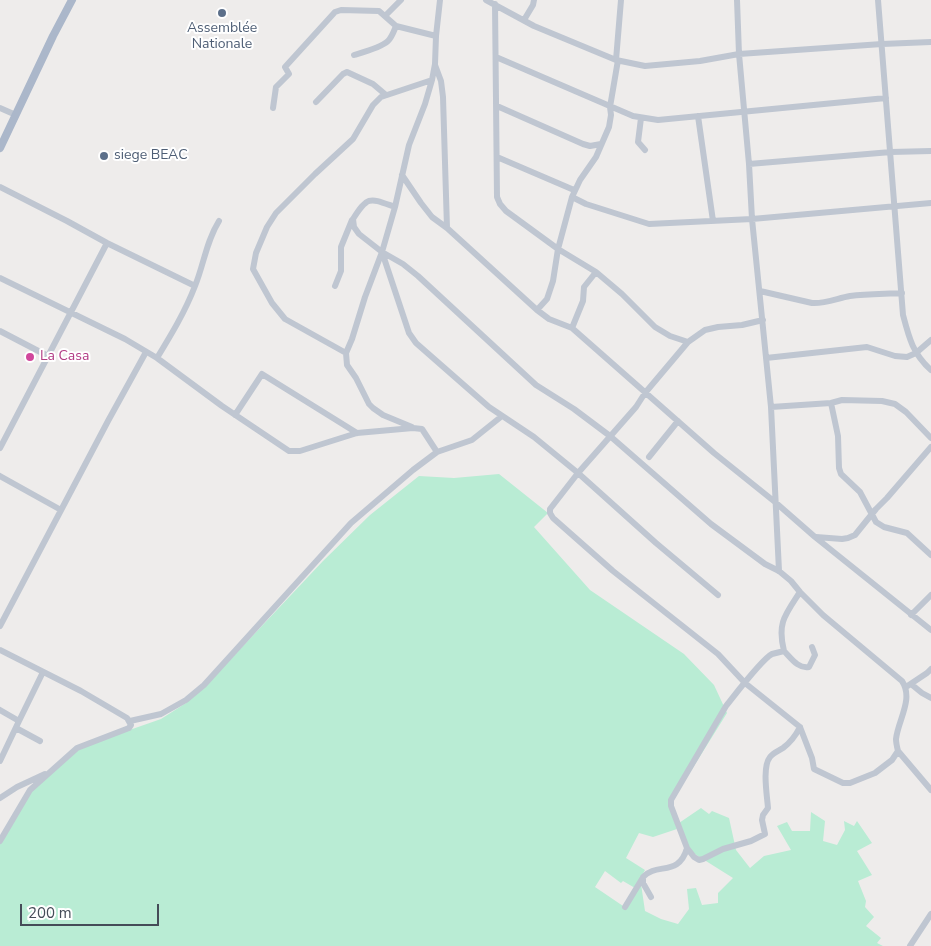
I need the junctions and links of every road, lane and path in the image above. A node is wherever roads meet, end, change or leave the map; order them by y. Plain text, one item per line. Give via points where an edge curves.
1 (72, 0) edge
2 (401, 0) edge
3 (434, 0) edge
4 (440, 0) edge
5 (486, 0) edge
6 (534, 0) edge
7 (621, 0) edge
8 (736, 0) edge
9 (878, 0) edge
10 (495, 4) junction
11 (385, 16) junction
12 (524, 20) junction
13 (396, 26) junction
14 (436, 36) junction
15 (931, 42) edge
16 (882, 44) junction
17 (739, 54) junction
18 (354, 55) dead end
19 (496, 57) junction
20 (617, 60) junction
21 (435, 64) junction
22 (432, 80) junction
23 (386, 95) junction
24 (886, 98) junction
25 (316, 102) dead end
26 (497, 106) junction
27 (610, 107) junction
28 (0, 108) edge
29 (273, 108) dead end
30 (745, 112) junction
31 (16, 115) junction
32 (698, 116) junction
33 (641, 118) junction
34 (601, 144) junction
35 (0, 148) edge
36 (645, 150) dead end
37 (931, 150) edge
38 (891, 152) junction
39 (497, 157) junction
40 (749, 164) junction
41 (402, 175) junction
42 (0, 187) edge
43 (573, 193) junction
44 (931, 203) edge
45 (895, 206) junction
46 (395, 207) junction
47 (752, 218) junction
48 (353, 219) junction
49 (219, 221) dead end
50 (713, 221) junction
51 (447, 228) junction
52 (107, 243) junction
53 (558, 249) junction
54 (382, 252) junction
55 (596, 272) junction
56 (0, 278) edge
57 (195, 286) junction
58 (335, 286) dead end
59 (760, 291) junction
60 (902, 293) junction
61 (537, 310) junction
62 (70, 313) junction
63 (763, 320) junction
64 (572, 328) junction
65 (0, 331) edge
66 (931, 340) edge
67 (688, 342) junction
68 (146, 352) junction
69 (346, 353) junction
70 (916, 353) junction
71 (48, 356) junction
72 (157, 358) junction
73 (766, 358) junction
74 (931, 370) edge
75 (645, 393) junction
76 (831, 403) junction
77 (771, 407) junction
78 (235, 415) junction
79 (502, 416) junction
80 (678, 421) junction
81 (414, 428) junction
82 (357, 433) junction
83 (610, 436) junction
84 (931, 438) edge
85 (931, 447) edge
86 (0, 448) edge
87 (437, 452) junction
88 (649, 456) dead end
89 (578, 473) junction
90 (0, 476) edge
91 (776, 502) junction
92 (61, 510) junction
93 (872, 514) junction
94 (814, 537) junction
95 (931, 555) edge
96 (779, 571) junction
97 (800, 592) junction
98 (718, 595) dead end
99 (931, 595) edge
100 (911, 615) junction
101 (0, 626) edge
102 (931, 630) edge
103 (812, 647) dead end
104 (0, 650) edge
105 (784, 651) junction
106 (931, 669) edge
107 (43, 672) junction
108 (745, 683) junction
109 (908, 685) junction
110 (931, 698) edge
111 (0, 710) edge
112 (19, 721) junction
113 (130, 721) junction
114 (800, 727) junction
115 (16, 728) junction
116 (40, 741) dead end
117 (898, 750) junction
118 (0, 761) edge
119 (52, 771) junction
120 (931, 790) edge
121 (0, 798) edge
122 (0, 841) edge
123 (687, 848) junction
124 (643, 878) junction
125 (651, 897) dead end
126 (625, 907) dead end
127 (931, 916) edge
128 (910, 946) edge

1 - 31 main road
2 - 11 street
3 - 4 street
4 - 14 street
5 - 10 street
6 - 12 street
7 - 20 street
8 - 17 street
9 - 16 street
10 - 12 street
10 - 19 street
11 - 13 street
11 - 29 street via 374,10 335,12 285,67 289,74 276,88
12 - 20 street
13 - 14 street
13 - 18 street via 387,41
14 - 21 street
15 - 16 street
16 - 17 street
16 - 24 street
17 - 20 street via 645,66
17 - 30 street
19 - 26 street
19 - 27 street
20 - 27 street
21 - 22 street
21 - 51 street via 443,97
22 - 23 street
22 - 41 street
23 - 25 street via 373,84 346,72
23 - 69 street via 373,104 353,139 276,213 256,253 253,269 285,319
24 - 30 street
24 - 38 street
26 - 34 street via 583,144
26 - 39 street
27 - 33 street
27 - 34 street via 609,127
28 - 31 street
30 - 32 street
30 - 40 street
31 - 35 main road
32 - 33 street via 658,120
32 - 50 street
33 - 36 street via 638,142
34 - 43 street
37 - 38 street
38 - 40 street
38 - 45 street
39 - 43 street
39 - 53 street via 497,198 500,204 506,212
40 - 47 street
41 - 46 street
41 - 51 street via 432,217
42 - 52 street
43 - 50 street via 586,204 649,224
43 - 53 street
44 - 45 street
45 - 47 street
45 - 60 street
46 - 48 street via 370,200 362,205
46 - 54 street
47 - 50 street
47 - 59 street
48 - 54 street via 359,234
48 - 58 street via 341,247 341,271
49 - 57 street via 211,233
51 - 61 street
52 - 57 street
52 - 62 street
53 - 55 street
53 - 61 street via 554,281 546,300
54 - 69 street
54 - 79 street via 412,338
54 - 83 street via 418,276 536,386
55 - 64 street via 584,287 583,301
55 - 67 street via 655,327
56 - 62 street
57 - 72 street via 181,318
59 - 60 street via 819,303 851,296
59 - 63 street
60 - 70 street via 903,315
61 - 64 street via 549,319
62 - 68 street
62 - 71 street
63 - 67 street via 705,330
63 - 73 street
64 - 75 street
65 - 71 street
66 - 70 street
67 - 75 street
68 - 72 street
68 - 92 street
69 - 81 street via 347,365 369,404 383,415
70 - 73 street via 907,357 895,356 867,347
70 - 74 street
71 - 86 street
72 - 78 street
73 - 77 street
75 - 80 street
75 - 83 street
76 - 77 street
76 - 84 street via 869,400 895,404
76 - 93 street via 838,436 840,472 860,492
77 - 91 street
78 - 82 street via 289,451 300,451
78 - 82 street via 262,374
79 - 87 street via 472,440
79 - 89 street
80 - 88 street
80 - 91 street
81 - 82 street
81 - 87 street via 422,429
83 - 89 street
83 - 96 street via 711,524
85 - 93 street
87 - 113 street via 351,524 204,685 161,714
89 - 98 street
89 - 108 street via 550,508 553,518 613,571 718,654
90 - 92 street
91 - 94 street
91 - 96 street
92 - 101 street
93 - 94 street via 855,535 848,538
93 - 95 street via 884,528 907,532
94 - 100 street
96 - 97 street
97 - 105 street via 784,617 781,638
97 - 109 street
99 - 100 street
100 - 102 street
103 - 105 street via 812,662 805,668
104 - 107 street
105 - 108 street via 766,658
106 - 109 street
107 - 112 street
107 - 113 street
108 - 114 street
108 - 123 street via 726,706 671,800
109 - 110 street
109 - 117 street via 896,740
111 - 112 street
112 - 115 street
113 - 119 street via 128,728 77,748
114 - 117 street via 814,769 843,783 875,773 892,760
114 - 123 street via 767,763 768,808 762,815 765,834 699,860
115 - 116 street
115 - 118 street
117 - 120 street
119 - 121 street
119 - 122 street via 30,790
123 - 124 street via 673,866 654,870
124 - 125 street
124 - 126 street
127 - 128 street

